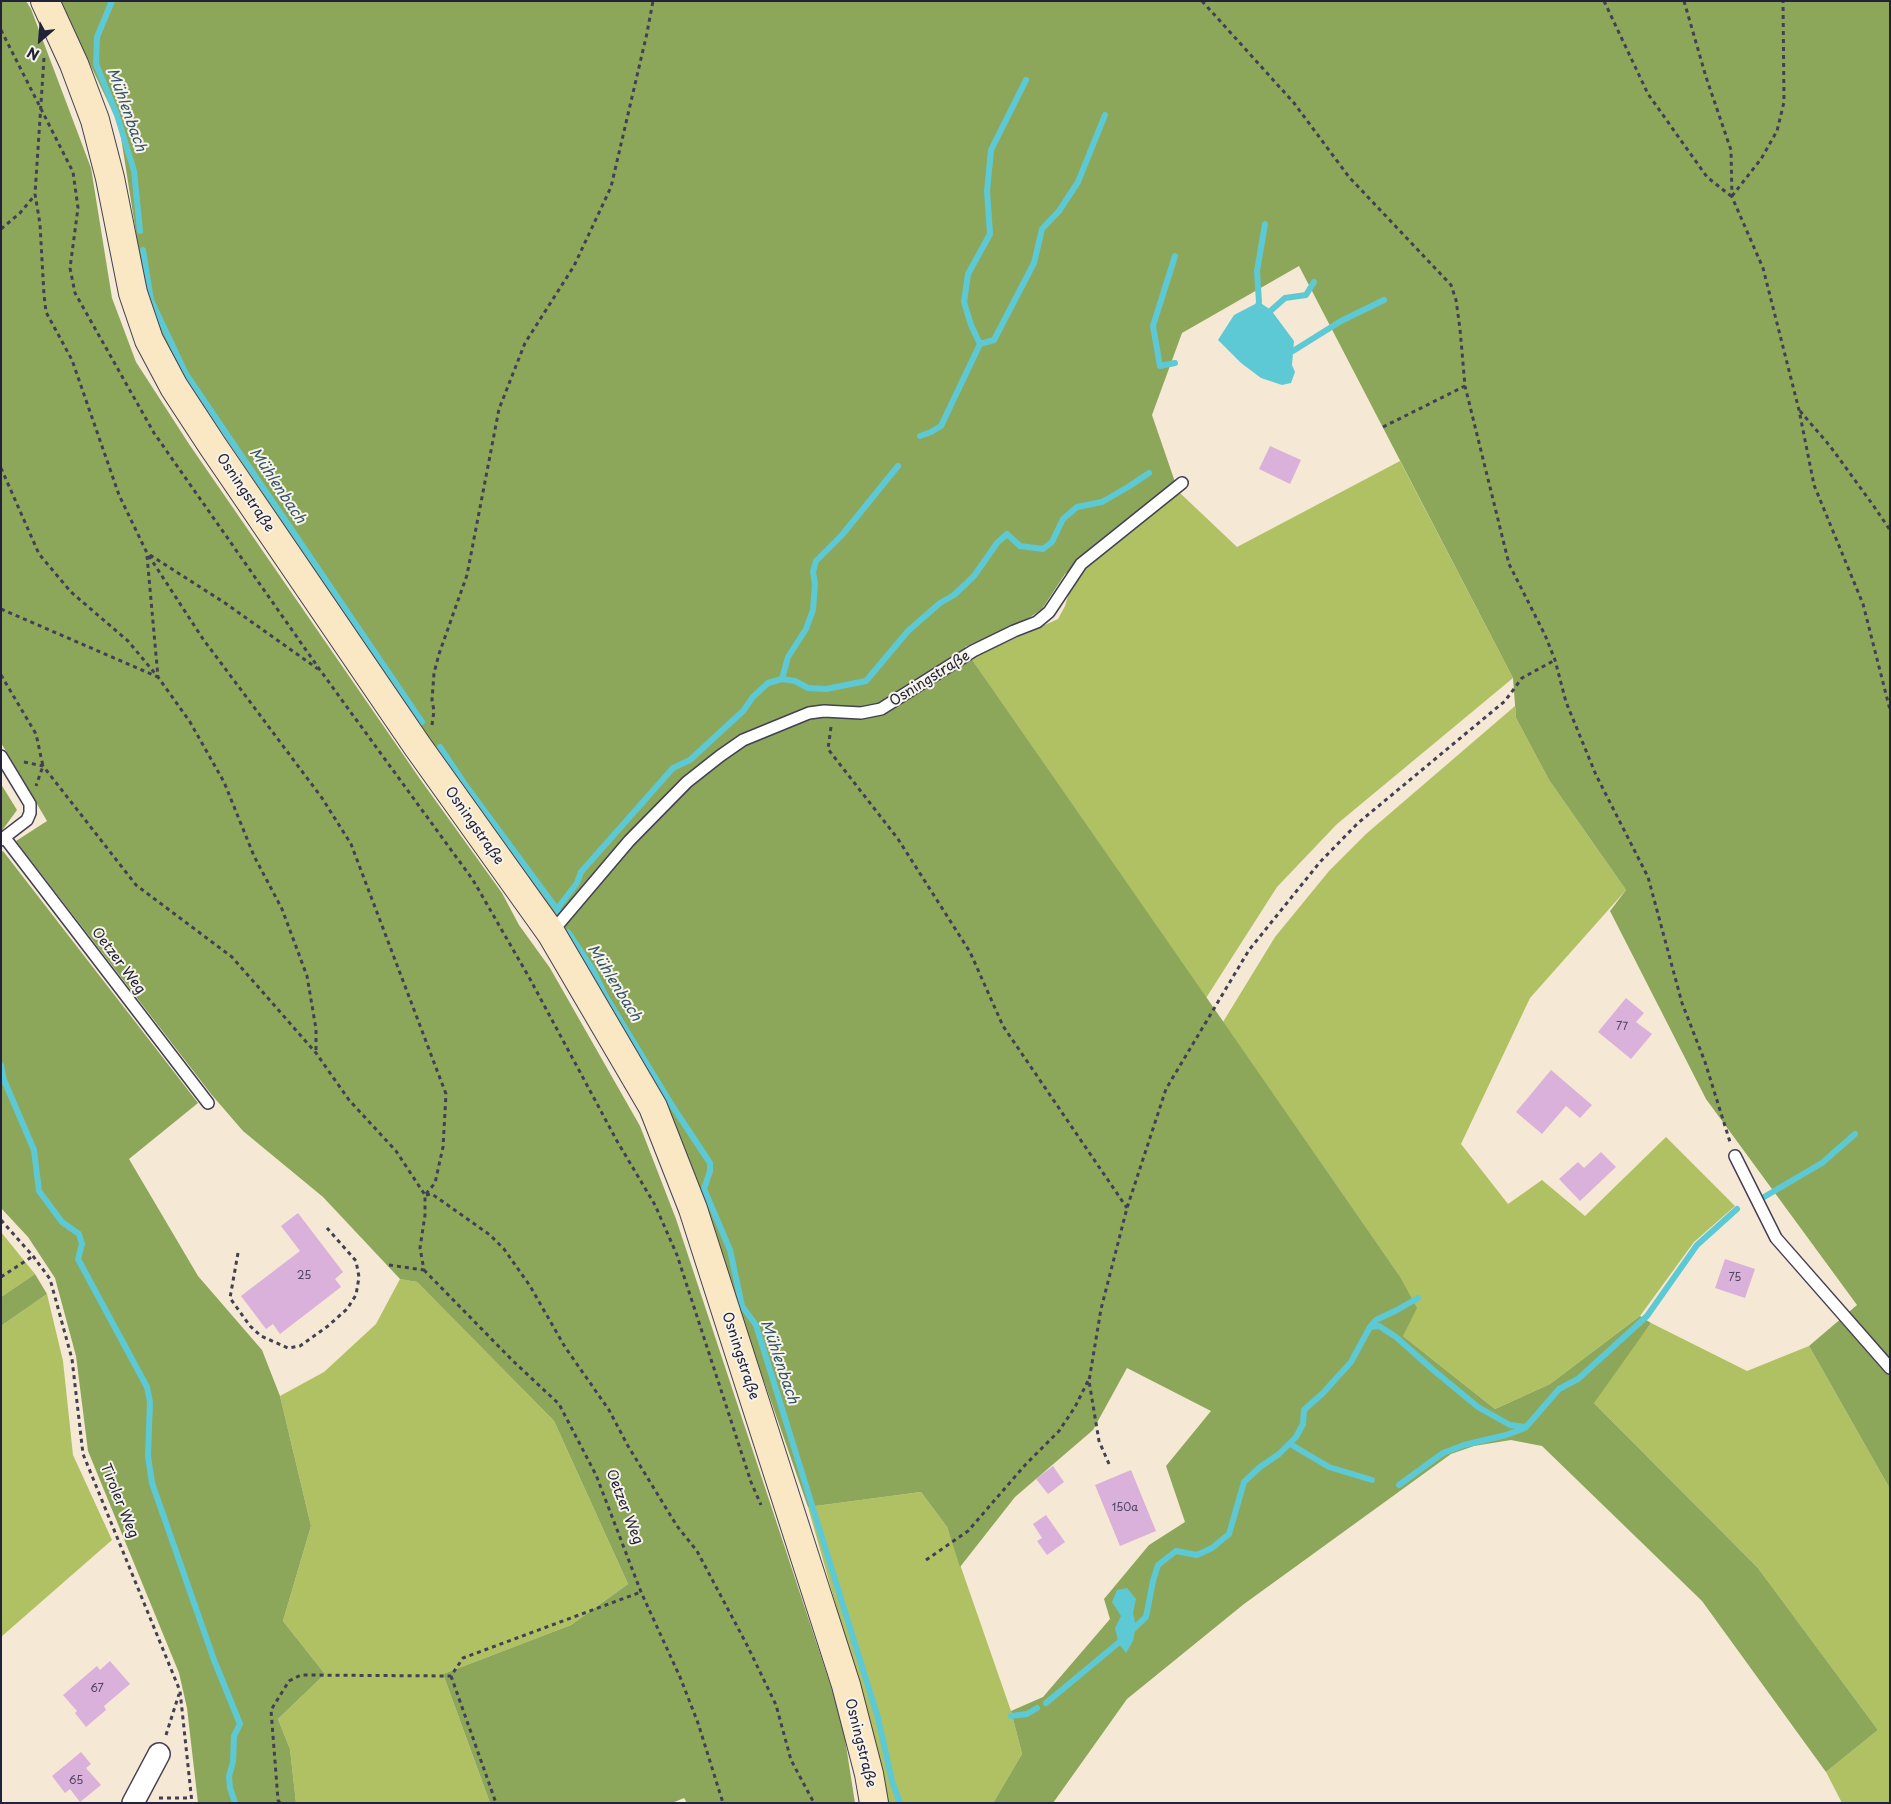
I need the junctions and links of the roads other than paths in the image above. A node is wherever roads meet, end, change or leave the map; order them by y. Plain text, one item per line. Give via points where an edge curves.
1 (49, 11) edge
2 (1182, 483) dead end
3 (2, 757) edge
4 (3, 839) edge
5 (550, 933) junction
6 (208, 1103) dead end
7 (1735, 1156) road end
8 (1890, 1368) edge
9 (159, 1754) road end
10 (135, 1800) edge
11 (874, 1803) edge

1 - 5 main road, Osningstraße via 95,120 133,293 149,340 174,387 418,747
2 - 5 lane, Osningstraße via 1081,564 1049,612 1037,622 973,651 881,709 861,713 809,713 743,740 720,756 687,782 629,841
3 - 4 lane via 30,804 27,820
4 - 6 lane, Oetzer Weg
5 - 11 main road, Osningstraße via 653,1107 693,1209 846,1685
7 - 8 lane via 1776,1238
9 - 10 street

